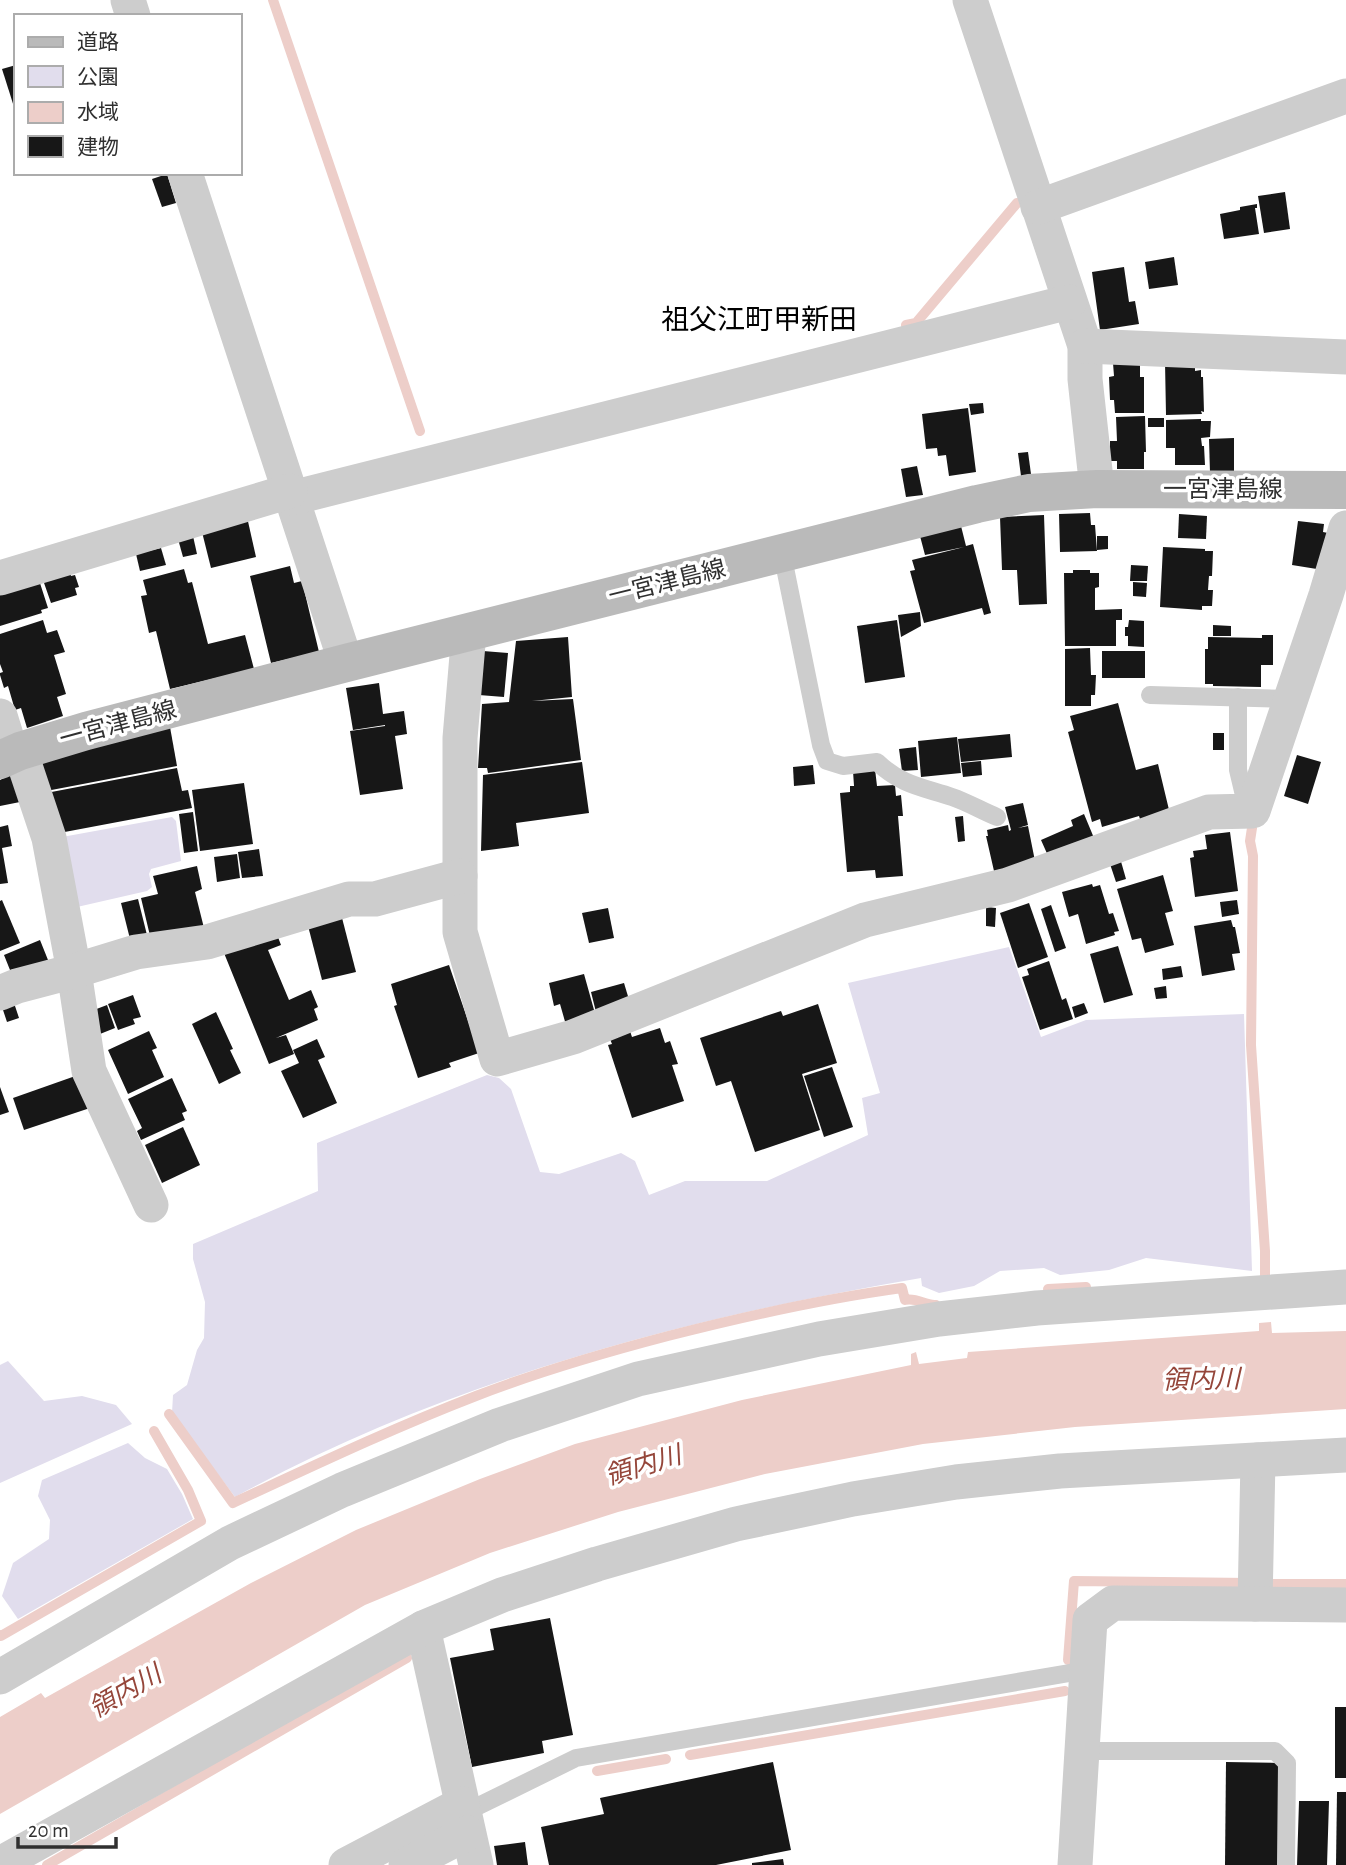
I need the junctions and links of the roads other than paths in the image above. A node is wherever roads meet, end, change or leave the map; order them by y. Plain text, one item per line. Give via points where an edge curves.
1 (970, 0) edge
2 (1346, 96) edge
3 (186, 175) edge
4 (1038, 207) junction
5 (1069, 302) junction
6 (1084, 346) junction
7 (1346, 357) edge
8 (1097, 489) junction
9 (1346, 490) edge
10 (291, 495) junction
11 (1346, 528) edge
12 (782, 553) junction
13 (0, 578) edge
14 (469, 632) junction
15 (345, 663) junction
16 (1150, 695) dead end
17 (1238, 697) junction
18 (1290, 699) junction
19 (0, 716) edge
20 (11, 755) edge
21 (1248, 811) junction
22 (998, 817) dead end
23 (460, 876) junction
24 (74, 971) junction
25 (0, 993) edge
26 (151, 1205) dead end
27 (1346, 1287) edge
28 (1346, 1455) edge
29 (1258, 1460) junction
30 (1255, 1604) junction
31 (1346, 1605) edge
32 (422, 1628) junction
33 (1087, 1670) junction
34 (0, 1677) edge
35 (1082, 1751) junction
36 (467, 1829) edge
37 (0, 1864) edge
38 (346, 1865) edge
39 (406, 1865) edge
40 (1075, 1865) edge
41 (1286, 1865) edge

1 - 4 street
2 - 4 street
3 - 10 street
4 - 5 street
5 - 6 street
5 - 10 street
6 - 7 street
6 - 8 street
8 - 9 main road, 一宮津島線
8 - 12 main road, 一宮津島線 via 1003,498
10 - 13 street
10 - 15 street
11 - 18 street
12 - 14 main road, 一宮津島線
12 - 22 lane via 827,761 843,766 877,762 889,774 918,788
14 - 15 main road, 一宮津島線
14 - 23 street via 460,738
15 - 20 main road, 一宮津島線
16 - 17 lane
17 - 18 lane
17 - 21 lane via 1238,770
18 - 21 street via 1253,811
19 - 20 street
20 - 24 street via 49,838
21 - 23 street via 1209,812 1008,885 865,920 573,1037 497,1059 460,932
23 - 24 street via 375,898 349,899 207,942 136,952
24 - 25 street
24 - 26 street via 89,1071
27 - 34 street via 939,1319 819,1339 638,1379 500,1426 342,1490 230,1543
28 - 29 street
29 - 30 street
29 - 32 street via 1047,1473 853,1499 736,1524 597,1564 502,1595
30 - 31 street
30 - 33 street via 1113,1603 1090,1620
32 - 36 street
32 - 37 street
33 - 35 street
33 - 36 lane via 576,1758
35 - 40 street
35 - 41 lane via 1275,1751 1287,1763
36 - 38 street
36 - 39 street

